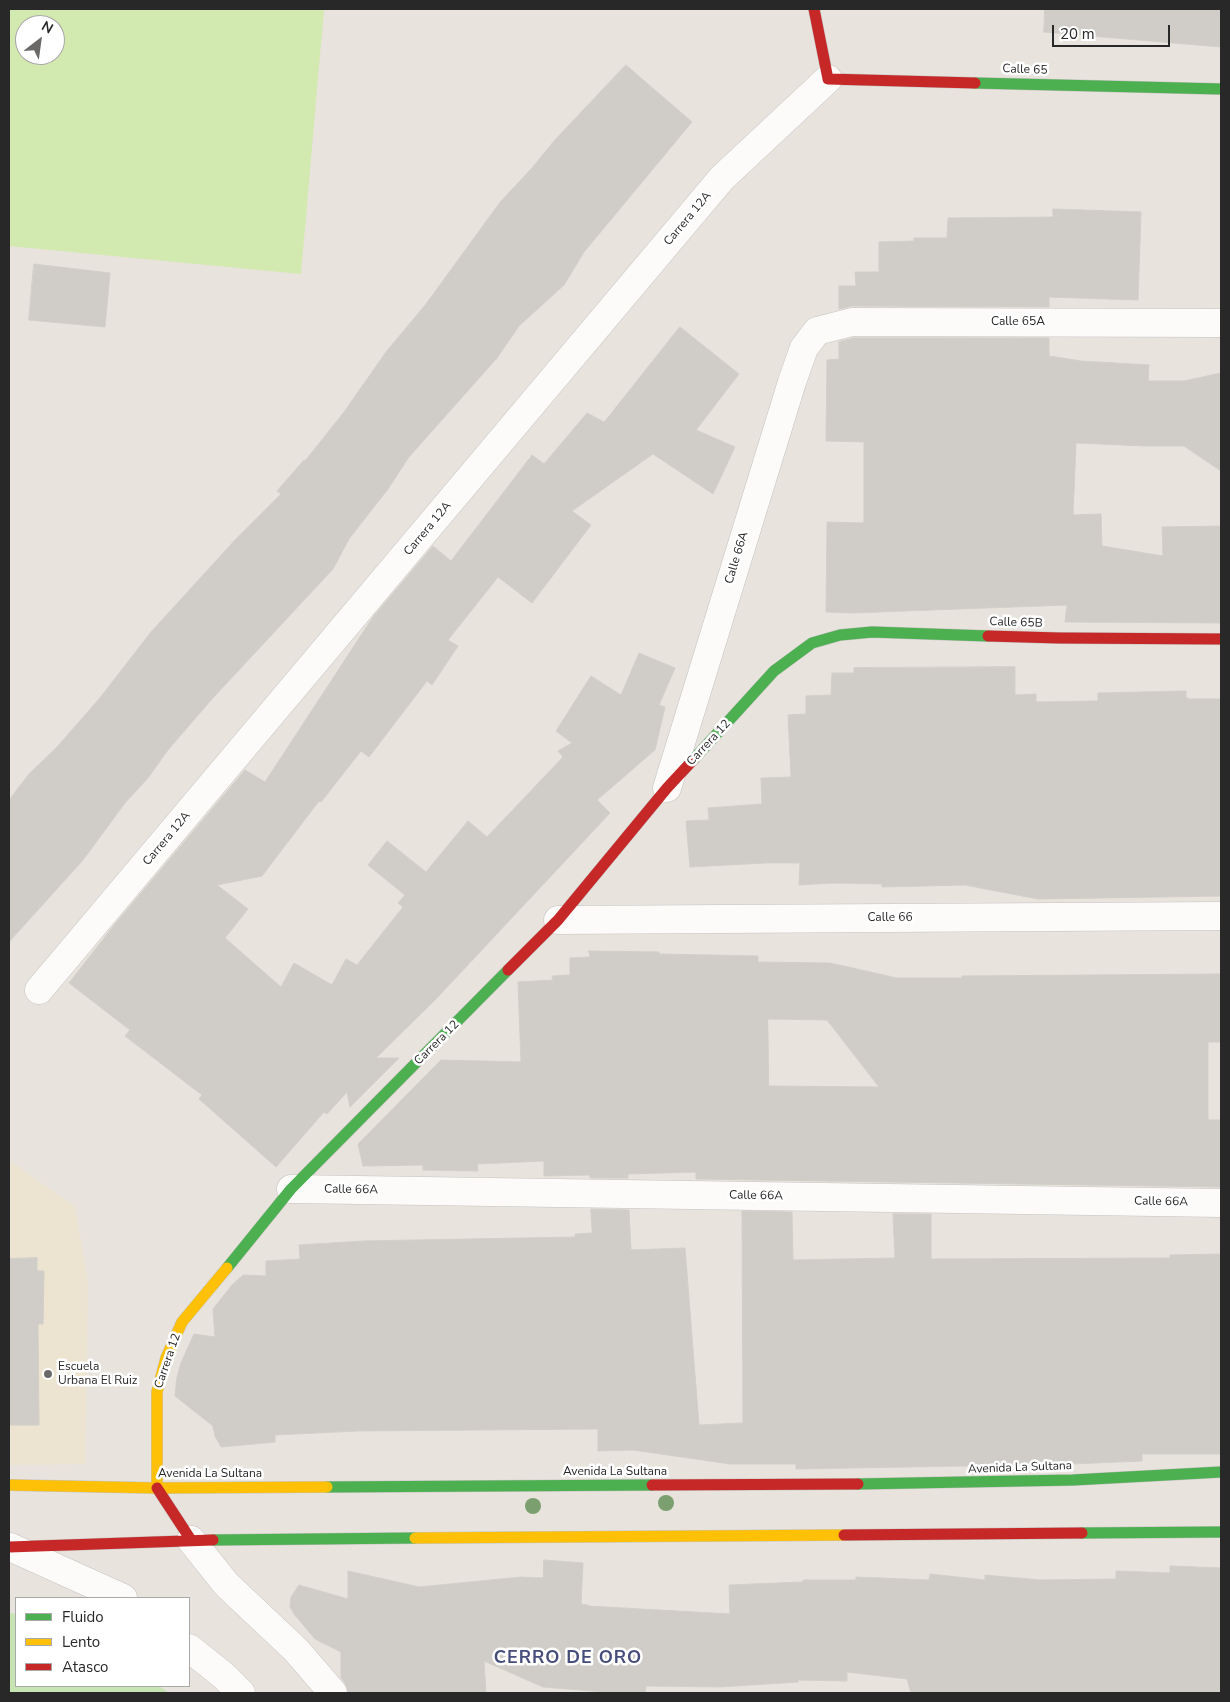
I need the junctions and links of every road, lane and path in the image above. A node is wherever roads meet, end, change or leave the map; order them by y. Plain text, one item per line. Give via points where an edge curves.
1 (814, 9) edge
2 (828, 79) junction
3 (1221, 89) edge
4 (1221, 323) edge
5 (817, 331) joint
6 (1221, 639) edge
7 (812, 643) joint
8 (667, 788) junction
9 (1221, 916) edge
10 (558, 920) junction
11 (39, 990) dead end
12 (291, 1189) junction
13 (1221, 1203) edge
14 (1221, 1472) edge
15 (9, 1485) edge
16 (157, 1488) junction
17 (1221, 1532) edge
18 (191, 1540) junction
19 (10, 1547) edge
20 (121, 1597) edge
21 (190, 1649) edge
22 (241, 1693) edge
23 (332, 1693) edge

1 - 2 street
2 - 3 street, Calle 65
2 - 11 street, Carrera 12A via 722,178
4 - 5 street, Calle 65A via 852,322
5 - 8 street, Calle 66A via 804,348 792,382
6 - 7 street, Calle 65B via 872,632 840,635
7 - 8 street, Carrera 12 via 774,671
8 - 10 street, Carrera 12
9 - 10 street, Calle 66
10 - 12 street, Carrera 12
12 - 13 street, Calle 66A
12 - 16 street, Carrera 12 via 182,1322 166,1358 157,1392
14 - 16 street, Avenida La Sultana via 967,1483
15 - 16 street, Avenida La Sultana
16 - 18 street
17 - 18 street
18 - 19 street
18 - 23 street via 226,1584 296,1650
19 - 20 street
21 - 22 street

